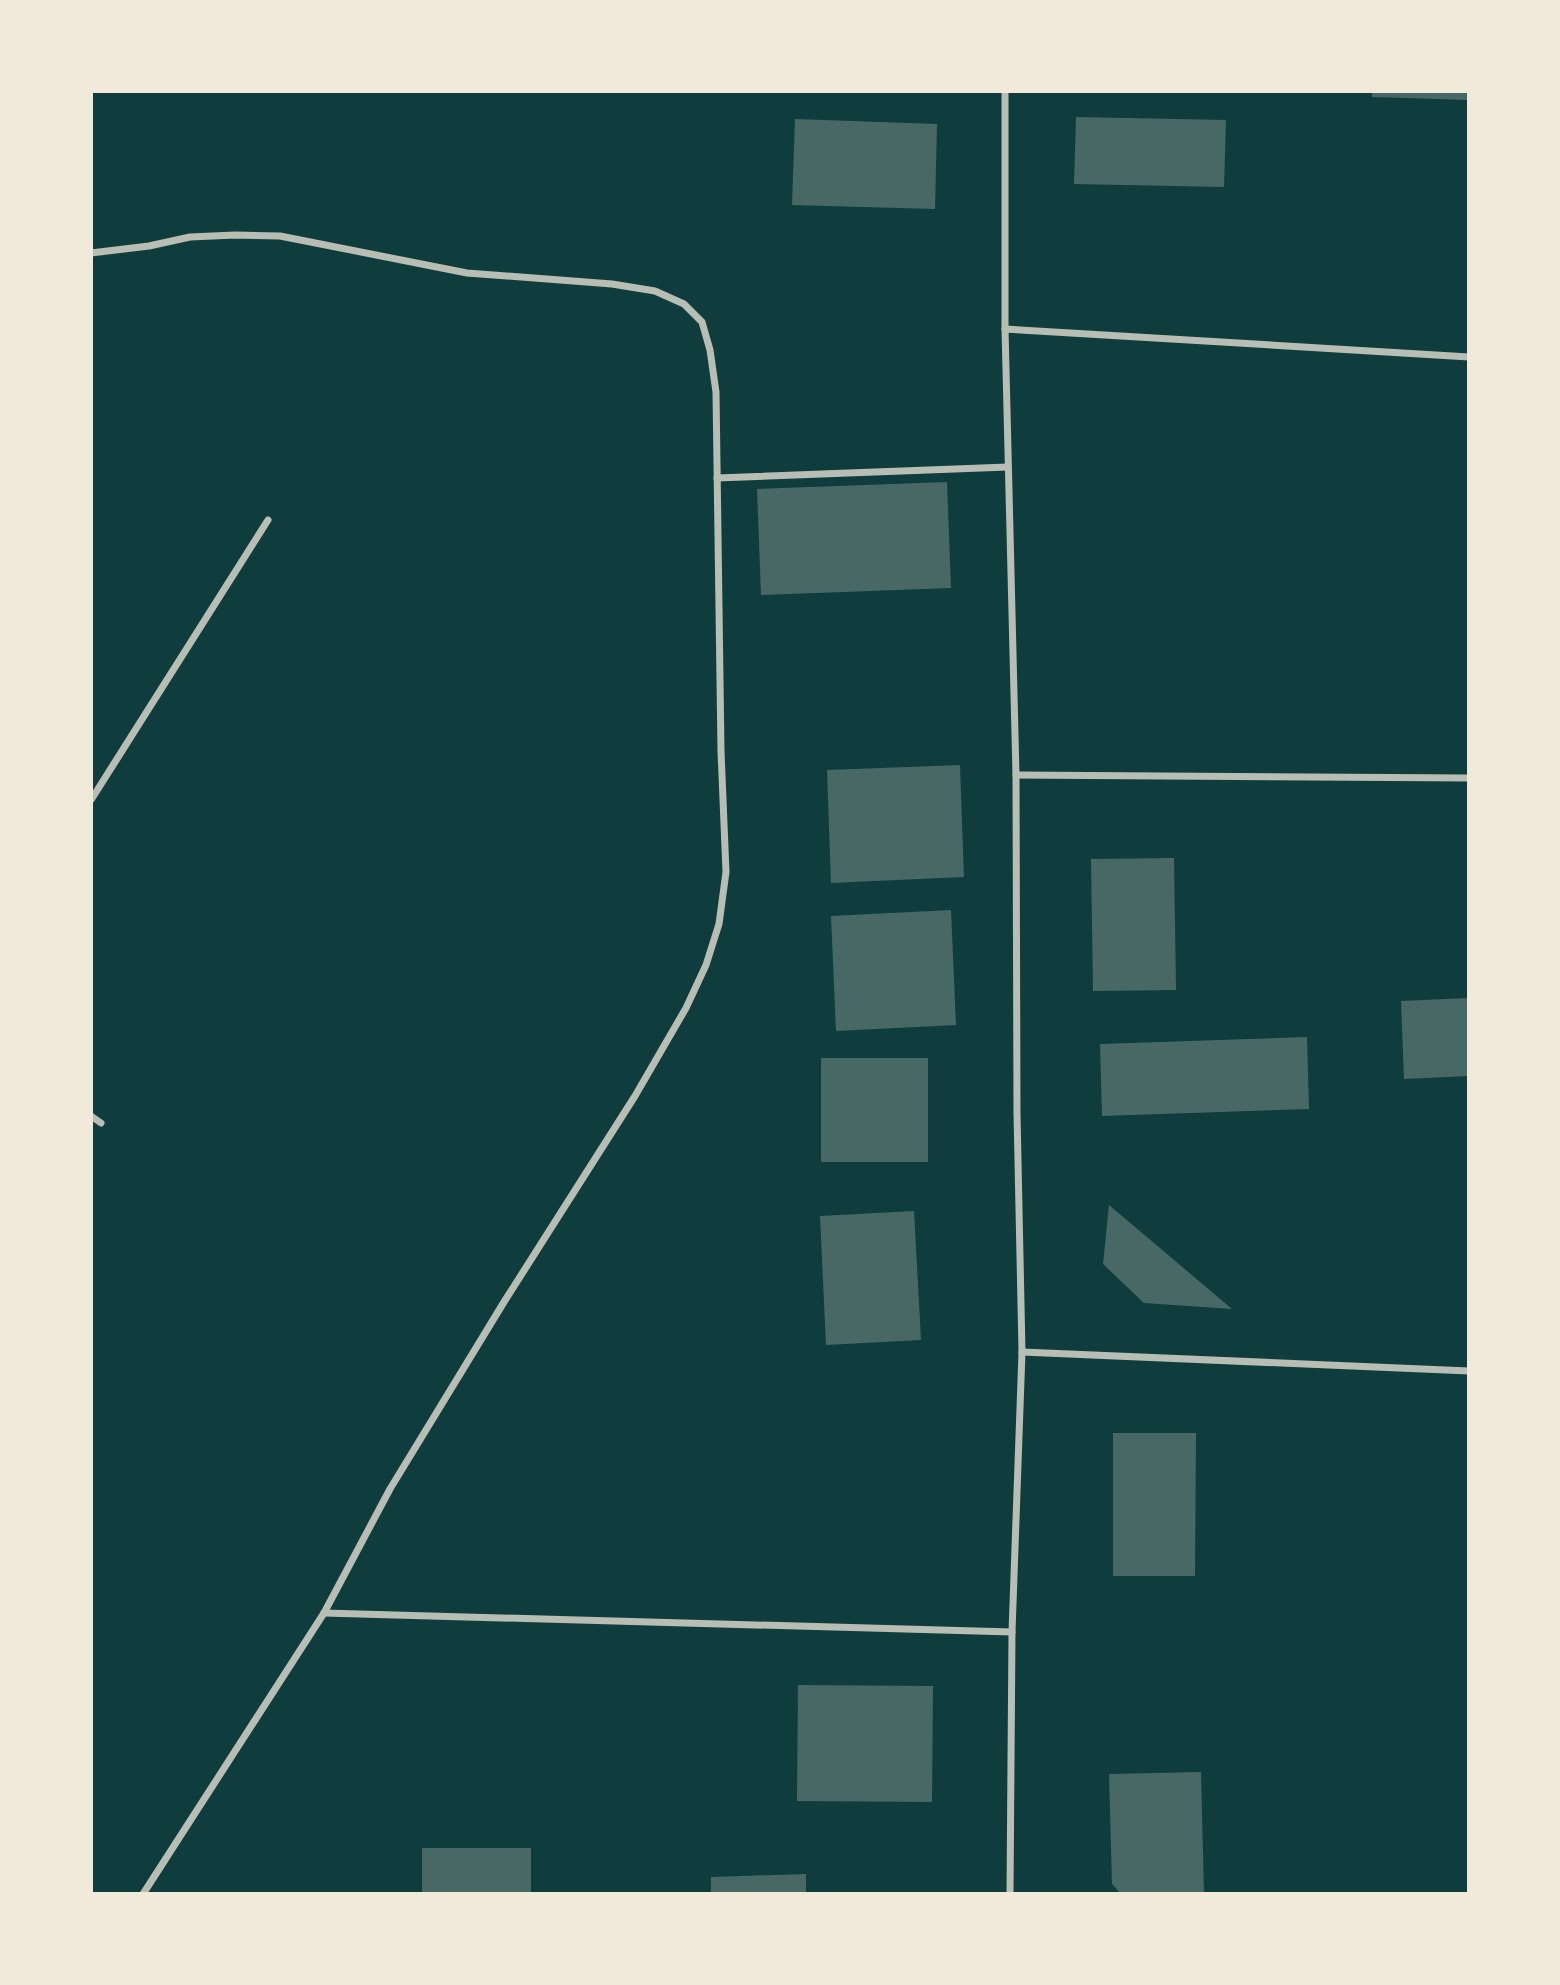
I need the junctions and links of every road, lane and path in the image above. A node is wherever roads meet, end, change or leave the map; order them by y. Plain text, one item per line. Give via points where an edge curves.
1 (1005, 91) edge
2 (91, 253) edge
3 (1005, 329) junction
4 (1469, 357) edge
5 (1008, 467) junction
6 (717, 478) junction
7 (268, 520) dead end
8 (1016, 775) junction
9 (1469, 778) edge
10 (91, 800) edge
11 (91, 1116) edge
12 (101, 1123) dead end
13 (1022, 1352) junction
14 (1469, 1371) edge
15 (324, 1613) junction
16 (1012, 1632) junction
17 (143, 1894) edge
18 (1010, 1894) edge

1 - 3 street
2 - 6 street via 190,237 280,236 467,273 655,290 684,304 702,321 716,392
3 - 4 street
3 - 5 street
5 - 6 street
5 - 8 street
6 - 15 street via 726,872 719,924 706,965 635,1096 390,1489
7 - 10 street
8 - 9 street
8 - 13 street
11 - 12 street
13 - 14 street
13 - 16 street
15 - 16 street
15 - 17 street
16 - 18 street

